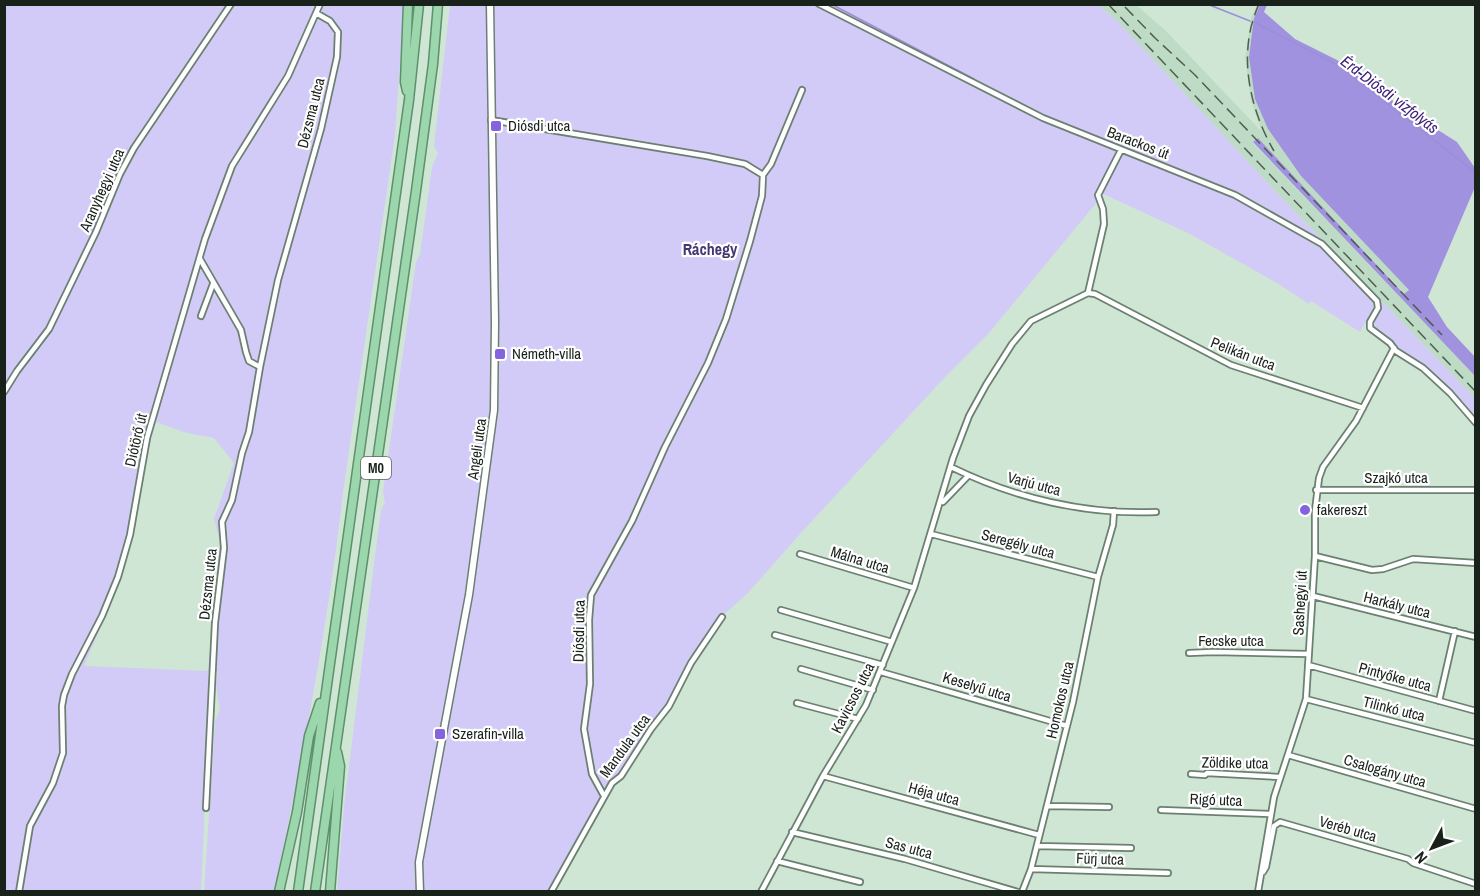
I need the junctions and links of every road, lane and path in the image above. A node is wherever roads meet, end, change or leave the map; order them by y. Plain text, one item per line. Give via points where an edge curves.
1 (231, 4) edge
2 (320, 4) edge
3 (408, 4) edge
4 (419, 4) edge
5 (438, 4) edge
6 (490, 4) edge
7 (819, 4) edge
8 (316, 13) junction
9 (802, 90) dead end
10 (409, 100) junction
11 (491, 120) junction
12 (1121, 150) junction
13 (763, 175) junction
14 (200, 259) junction
15 (213, 284) junction
16 (1088, 293) junction
17 (201, 316) dead end
18 (1394, 348) junction
19 (260, 367) junction
20 (4, 392) edge
21 (1363, 408) junction
22 (1476, 423) edge
23 (951, 467) junction
24 (969, 476) junction
25 (946, 484) junction
26 (956, 489) junction
27 (1316, 490) junction
28 (1476, 490) edge
29 (941, 504) junction
30 (1114, 511) junction
31 (1156, 512) dead end
32 (931, 534) junction
33 (800, 554) dead end
34 (1315, 556) junction
35 (1476, 563) edge
36 (1098, 577) junction
37 (914, 588) junction
38 (1313, 596) junction
39 (781, 610) dead end
40 (722, 617) dead end
41 (1455, 632) junction
42 (775, 634) dead end
43 (1476, 637) edge
44 (892, 642) junction
45 (1189, 653) dead end
46 (1309, 654) junction
47 (883, 665) junction
48 (1308, 665) junction
49 (801, 669) dead end
50 (880, 672) junction
51 (326, 686) junction
52 (873, 690) junction
53 (1306, 699) junction
54 (1439, 701) junction
55 (796, 703) dead end
56 (1476, 711) edge
57 (858, 718) junction
58 (1067, 726) junction
59 (1476, 743) edge
60 (336, 745) junction
61 (1288, 755) junction
62 (1191, 774) dead end
63 (823, 776) junction
64 (1279, 777) junction
65 (604, 796) junction
66 (1048, 806) junction
67 (1109, 807) dead end
68 (206, 808) dead end
69 (1476, 809) edge
70 (1161, 810) dead end
71 (1270, 814) junction
72 (1280, 822) joint
73 (792, 832) junction
74 (1039, 835) junction
75 (1037, 846) junction
76 (1131, 848) dead end
77 (777, 861) junction
78 (1031, 869) junction
79 (1168, 873) dead end
80 (1262, 873) junction
81 (860, 882) dead end
82 (1476, 884) edge
83 (19, 891) edge
84 (279, 891) edge
85 (298, 891) edge
86 (315, 891) edge
87 (330, 891) edge
88 (419, 891) edge
89 (551, 891) edge
90 (761, 891) edge
91 (1020, 891) edge
92 (1258, 891) edge

1 - 20 street, Aranyhegyi utca via 134,148 53,321
2 - 8 street, Diótörő út
3 - 10 highway via 405,82
4 - 10 highway, M0
5 - 60 highway, M0 via 416,191
6 - 11 street, Angeli utca
7 - 12 street, Barackos út via 1034,114
8 - 14 street, Diótörő út via 288,75 232,166
8 - 19 street, Dézsma utca via 330,21 338,32 337,57 278,280
9 - 13 street, Diósdi utca
10 - 51 highway, M0
11 - 13 street via 707,156 745,164
11 - 88 street, Angeli utca via 495,410 465,618 419,862
12 - 16 street via 1098,195 1104,224
12 - 18 street, Barackos út via 1235,195 1322,244 1377,301 1370,328
13 - 65 street, Diósdi utca via 762,196 750,241 708,363 632,522 591,595 590,684 584,729 592,774
14 - 15 street
14 - 83 street, Diótörő út via 147,438 130,535 118,577 64,694 63,753 53,783 30,826
15 - 17 street
15 - 19 street via 241,330 249,361
16 - 21 street, Pelikán utca via 1231,365
16 - 23 street, Kavicsos utca via 1031,321 1023,329 969,416
18 - 21 street, Sashegyi út
18 - 22 street via 1423,368
19 - 68 street, Dézsma utca via 249,432 232,500 222,522 224,548 215,623
21 - 27 street, Sashegyi út via 1323,467
23 - 24 street, Varjú utca
23 - 25 street, Kavicsos utca
24 - 26 street, Kavicsos utca
24 - 30 street, Varjú utca via 1028,497
25 - 26 street
25 - 29 street, Kavicsos utca
26 - 29 street, Kavicsos utca
27 - 28 street, Szajkó utca
27 - 34 street, Sashegyi út
29 - 32 street, Kavicsos utca
30 - 31 street, Varjú utca
30 - 36 street, Homokos utca
32 - 36 street, Seregély utca
32 - 37 street, Kavicsos utca
33 - 37 street, Málna utca
34 - 35 street via 1372,570 1413,559
34 - 38 street, Sashegyi út via 1311,564
36 - 58 street, Homokos utca
37 - 44 street, Kavicsos utca
38 - 41 street, Harkály utca
38 - 46 street, Sashegyi út
39 - 44 street
40 - 65 street, Mandula utca via 665,712
41 - 43 street, Harkály utca
41 - 54 street
42 - 47 street
44 - 47 street, Kavicsos utca
45 - 46 street, Fecske utca
46 - 48 street, Sashegyi út
47 - 50 street, Kavicsos utca
48 - 53 street, Sashegyi út
48 - 54 street, Pintyőke utca
49 - 52 street
50 - 52 street, Kavicsos utca
50 - 58 street, Keselyű utca
51 - 84 highway via 309,736
51 - 85 highway, M0
52 - 57 street, Kavicsos utca
53 - 59 street, Tilinkó utca
53 - 61 street, Sashegyi út
54 - 56 street, Pintyőke utca
55 - 57 street
57 - 63 street, Kavicsos utca
58 - 66 street, Homokos utca
60 - 86 highway, M0
60 - 87 highway via 340,766
61 - 64 street, Sashegyi út
61 - 69 street, Csalogány utca
62 - 64 street, Zöldike utca
63 - 73 street, Kavicsos utca
63 - 74 street, Héja utca
64 - 71 street, Sashegyi út
65 - 89 street, Mandula utca
66 - 67 street
66 - 74 street, Homokos utca
70 - 71 street, Rigó utca
71 - 80 street, Sashegyi út
72 - 80 street, Sashegyi út via 1274,825
72 - 82 street, Veréb utca via 1408,859
73 - 77 street, Kavicsos utca
73 - 91 street, Sas utca
74 - 75 street, Homokos utca
75 - 76 street
75 - 78 street, Homokos utca
77 - 81 street
77 - 90 street, Kavicsos utca
78 - 79 street, Fürj utca
78 - 91 street, Homokos utca
80 - 92 street, Sashegyi út

